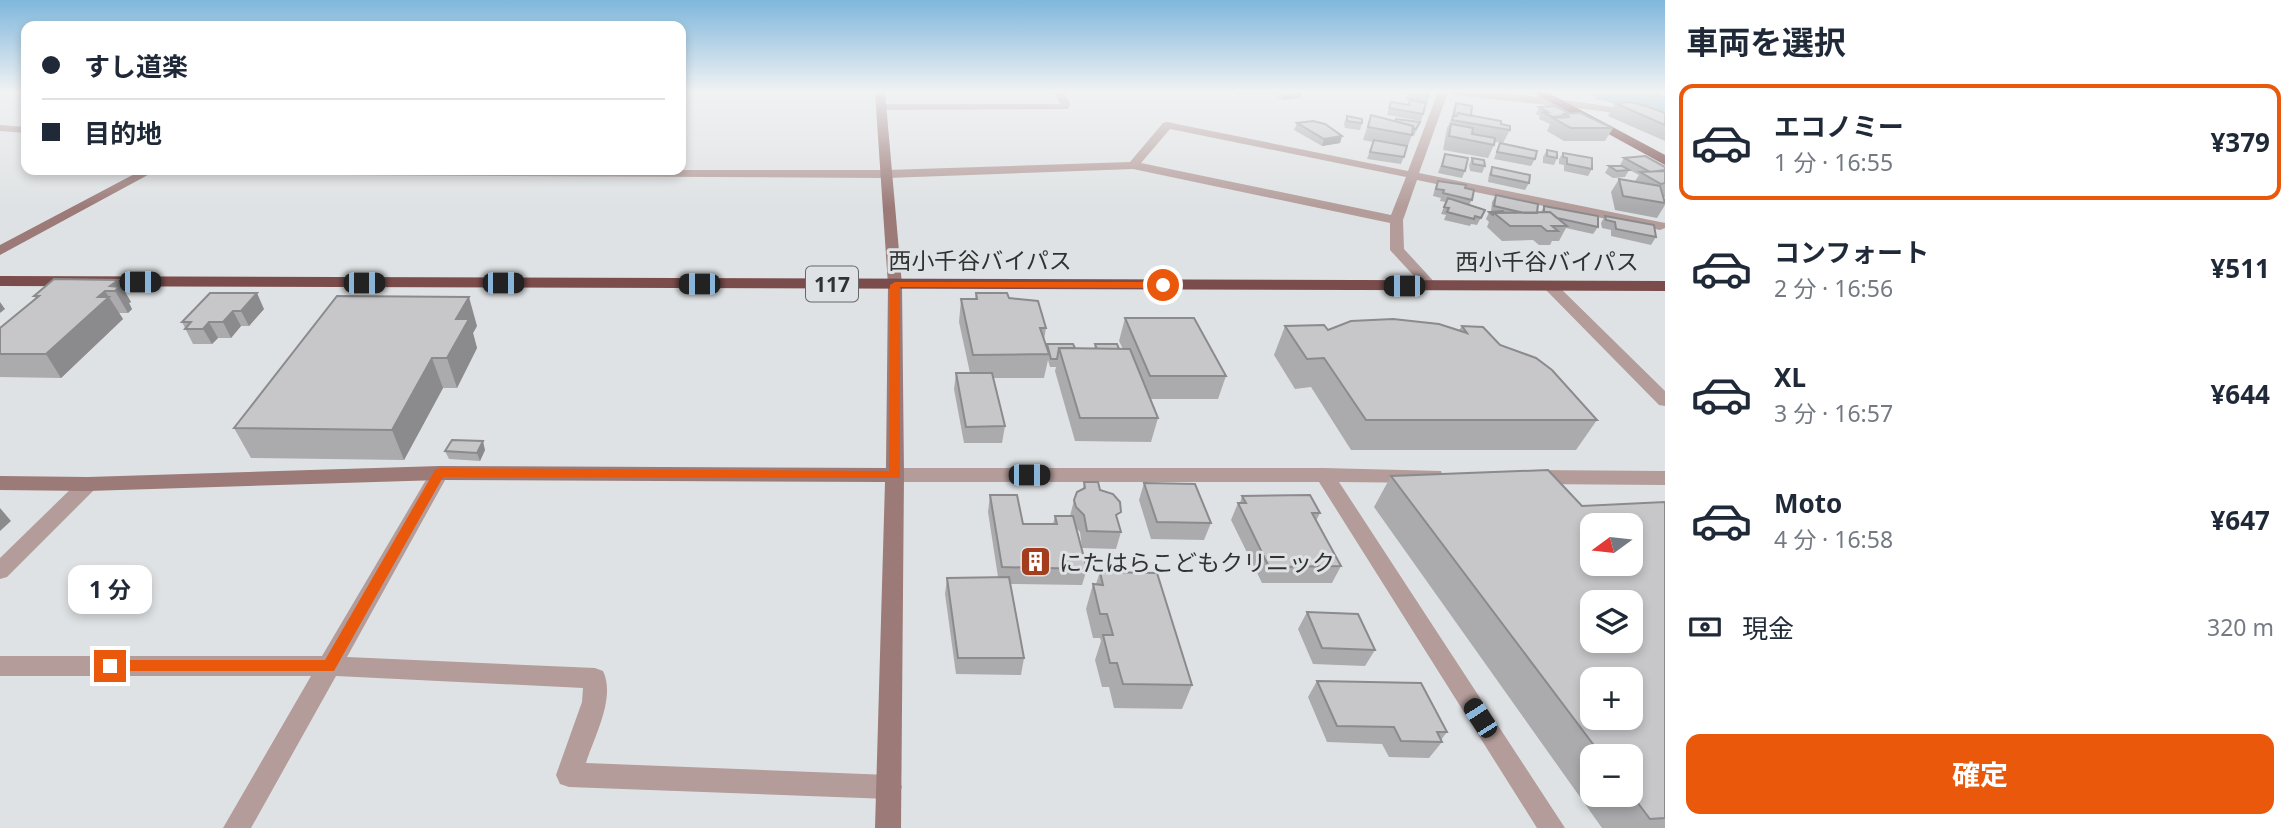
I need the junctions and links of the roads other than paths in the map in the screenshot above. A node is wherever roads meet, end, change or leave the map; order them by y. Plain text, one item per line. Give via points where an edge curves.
1 (883, 131) edge
2 (1162, 131) edge
3 (1195, 131) edge
4 (1429, 131) edge
5 (1609, 131) edge
6 (1665, 161) edge
7 (1133, 165) junction
8 (686, 173) edge
9 (887, 174) junction
10 (142, 175) edge
11 (1412, 175) junction
12 (1396, 220) junction
13 (1660, 226) dead end
14 (0, 251) edge
15 (0, 281) edge
16 (895, 285) junction
17 (1431, 286) junction
18 (1550, 286) junction
19 (1665, 286) edge
20 (1665, 401) edge
21 (440, 473) junction
22 (895, 475) junction
23 (1324, 475) junction
24 (1447, 476) edge
25 (1515, 476) edge
26 (1665, 478) edge
27 (0, 483) edge
28 (88, 484) junction
29 (0, 571) edge
30 (0, 666) edge
31 (329, 666) junction
32 (889, 787) junction
33 (236, 828) edge
34 (888, 828) edge
35 (1552, 828) edge

1 - 9 street
2 - 7 street
3 - 11 street
4 - 11 street
5 - 6 highway
7 - 9 street
7 - 12 street
8 - 9 street
9 - 16 street
10 - 14 street
11 - 12 street
11 - 13 street
12 - 17 street via 1397,250
15 - 16 highway, 西小千谷バイパス / 117
16 - 17 highway, 西小千谷バイパス / 117
16 - 22 street
17 - 18 highway, 西小千谷バイパス / 117
18 - 19 highway, 西小千谷バイパス / 117
18 - 20 street
21 - 22 street
21 - 28 street
21 - 31 street
22 - 23 street
22 - 32 street
23 - 24 street
23 - 35 street
25 - 26 street
27 - 28 street
28 - 29 street
30 - 31 street
31 - 32 street via 596,678 594,702 569,775
31 - 33 street
32 - 34 street

